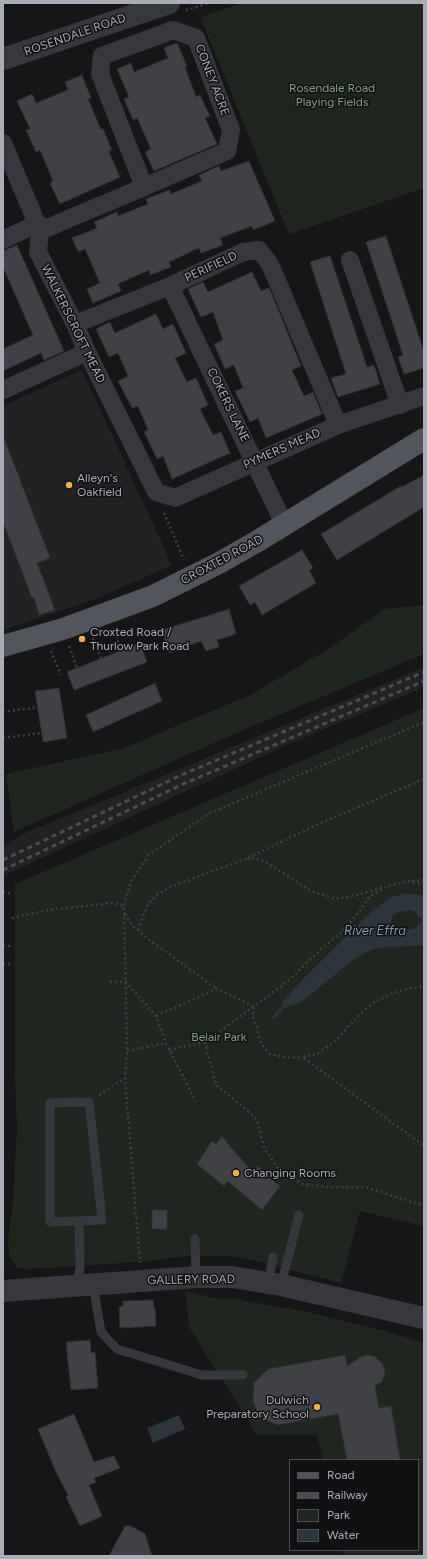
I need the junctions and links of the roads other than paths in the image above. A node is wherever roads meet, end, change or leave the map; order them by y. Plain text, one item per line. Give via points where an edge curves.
1 (169, 3) edge
2 (3, 59) edge
3 (3, 143) edge
4 (144, 187) junction
5 (39, 227) junction
6 (3, 240) edge
7 (350, 260) dead end
8 (170, 286) junction
9 (75, 324) junction
10 (87, 352) junction
11 (3, 390) edge
12 (424, 396) edge
13 (400, 404) junction
14 (338, 425) junction
15 (424, 439) edge
16 (255, 461) junction
17 (166, 496) joint
18 (284, 524) junction
19 (3, 646) edge
20 (299, 1215) dead end
21 (79, 1221) junction
22 (195, 1239) dead end
23 (273, 1257) dead end
24 (196, 1277) junction
25 (85, 1284) junction
26 (275, 1284) junction
27 (3, 1291) edge
28 (424, 1318) edge
29 (243, 1375) dead end

1 - 2 street, ROSENDALE ROAD
3 - 5 street, WALKERSCROFT MEAD
4 - 4 street, CONEY ACRE via 100,74 102,56 173,30 196,38 231,130 227,150
4 - 5 street, CONEY ACRE
5 - 6 street, CONEY ACRE
5 - 9 street, WALKERSCROFT MEAD via 38,252
7 - 13 street
8 - 9 street, PERIFIELD
8 - 14 street, PERIFIELD via 243,252 259,250 270,264
8 - 16 street, COKERS LANE
9 - 10 street, WALKERSCROFT MEAD
10 - 11 street
10 - 17 street, WALKERSCROFT MEAD via 156,492
12 - 13 street, PYMERS MEAD
13 - 14 street, PYMERS MEAD
14 - 16 street, PYMERS MEAD
15 - 18 main road, CROXTED ROAD
16 - 17 street, PYMERS MEAD via 174,498
16 - 18 street, COKERS LANE
18 - 19 main road, CROXTED ROAD via 219,563 153,596 63,629
20 - 26 lane
21 - 21 lane via 50,1222 50,1103 89,1102 102,1220
21 - 25 lane via 80,1268
22 - 24 lane
23 - 26 lane
24 - 25 street, GALLERY ROAD
24 - 26 street, GALLERY ROAD via 232,1277
25 - 27 street, GALLERY ROAD
25 - 29 lane via 101,1332 117,1349 202,1375
26 - 28 street, GALLERY ROAD

